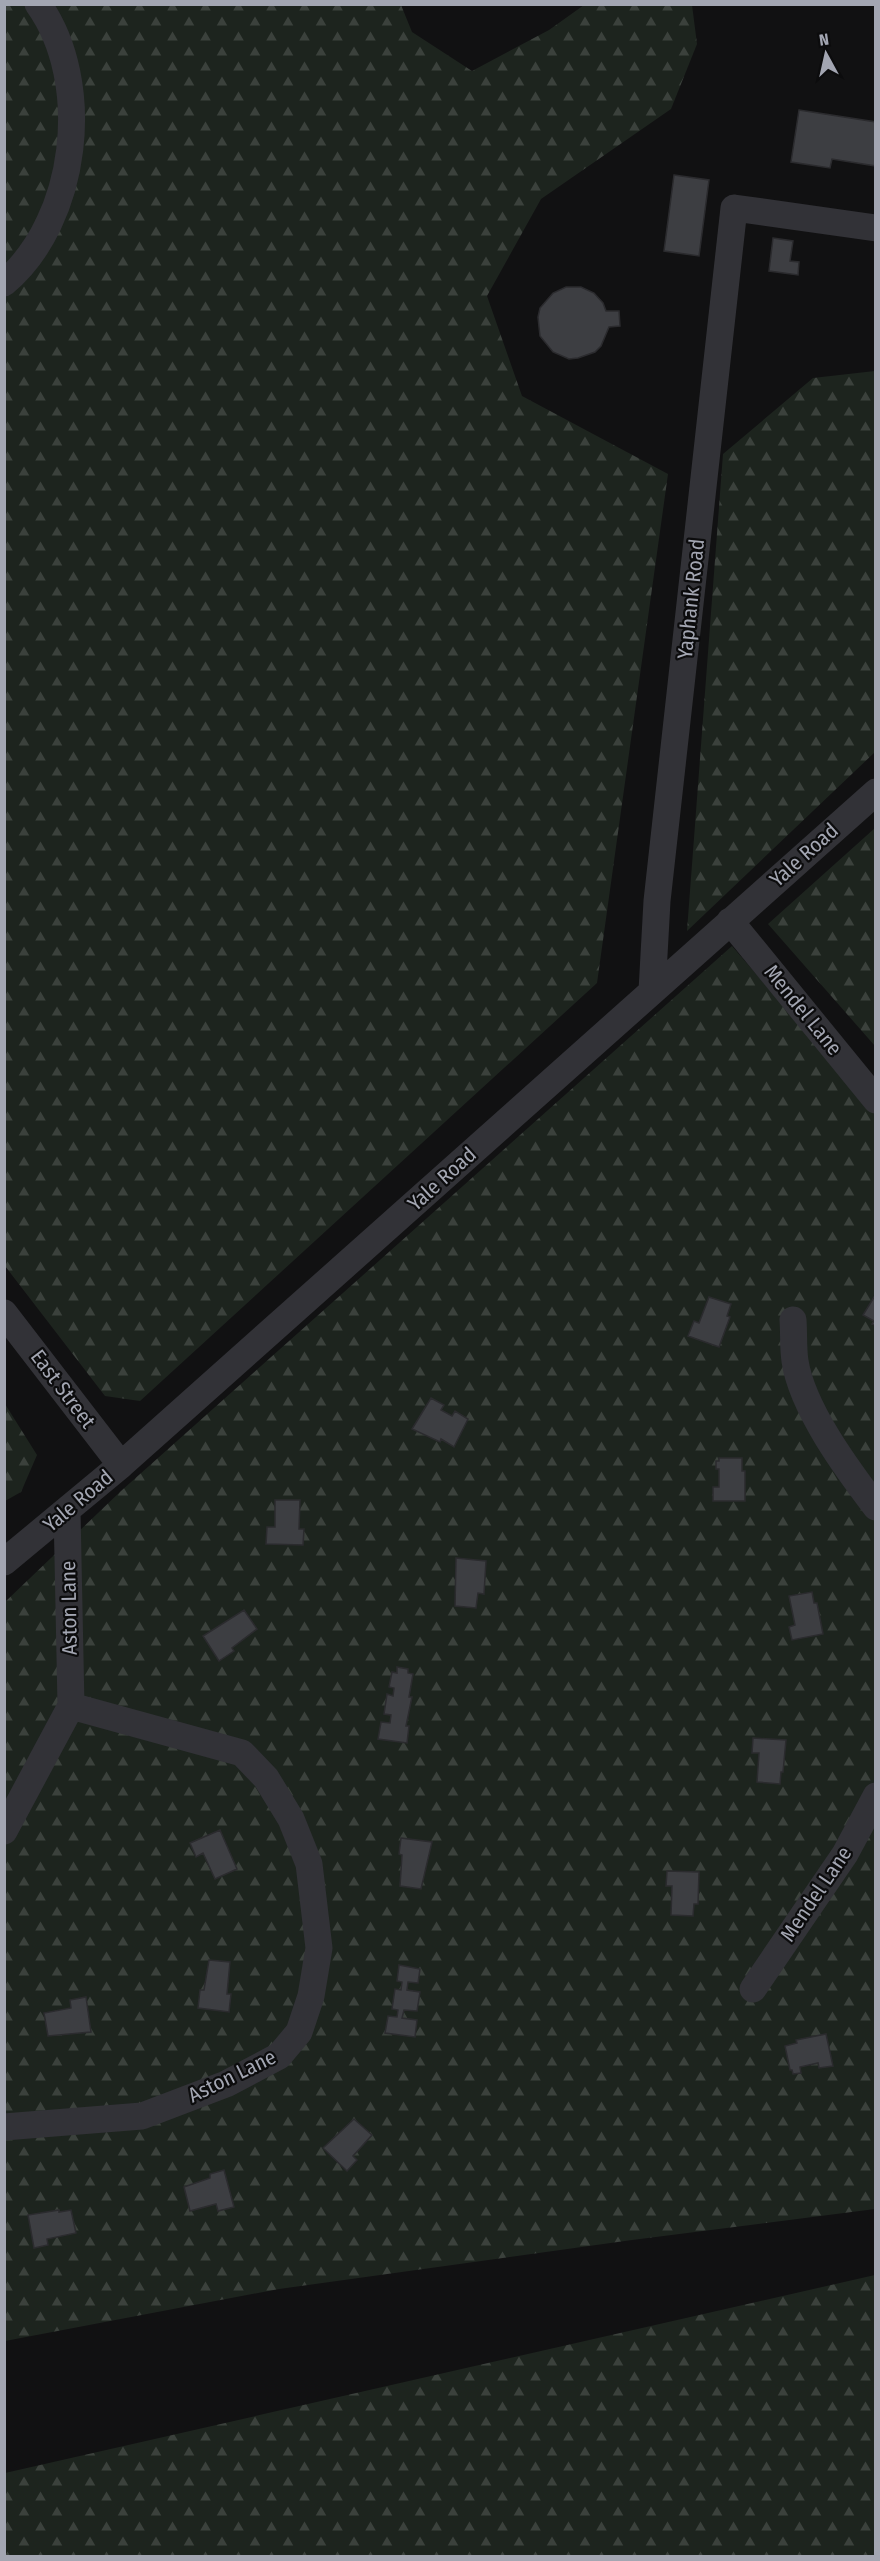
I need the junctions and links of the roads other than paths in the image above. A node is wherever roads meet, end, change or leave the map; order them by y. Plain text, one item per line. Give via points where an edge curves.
1 (38, 4) edge
2 (876, 228) edge
3 (4, 283) edge
4 (876, 792) edge
5 (730, 921) junction
6 (652, 991) junction
7 (876, 1100) edge
8 (4, 1314) edge
9 (794, 1320) dead end
10 (121, 1465) junction
11 (876, 1507) edge
12 (67, 1510) junction
13 (4, 1562) edge
14 (71, 1706) junction
15 (876, 1796) edge
16 (4, 1831) edge
17 (753, 1989) dead end
18 (4, 2127) edge

1 - 3 street via 59,46 68,81 72,127 67,173 55,211 36,245 19,270
2 - 6 street, Yaphank Road via 734,208 657,901
4 - 5 street, Yale Road
5 - 6 street, Yale Road
5 - 7 street, Mendel Lane
6 - 10 street, Yale Road
8 - 10 street, East Street
9 - 11 street via 795,1363 809,1402 839,1458
10 - 12 street, Yale Road
12 - 13 street, Yale Road
12 - 14 street, Aston Lane
14 - 16 street, Aston Lane
14 - 18 street, Aston Lane via 242,1753 266,1778 291,1819 309,1864 319,1948 311,1996 299,2032 279,2056 226,2084 142,2116
15 - 17 street, Mendel Lane via 845,1854

